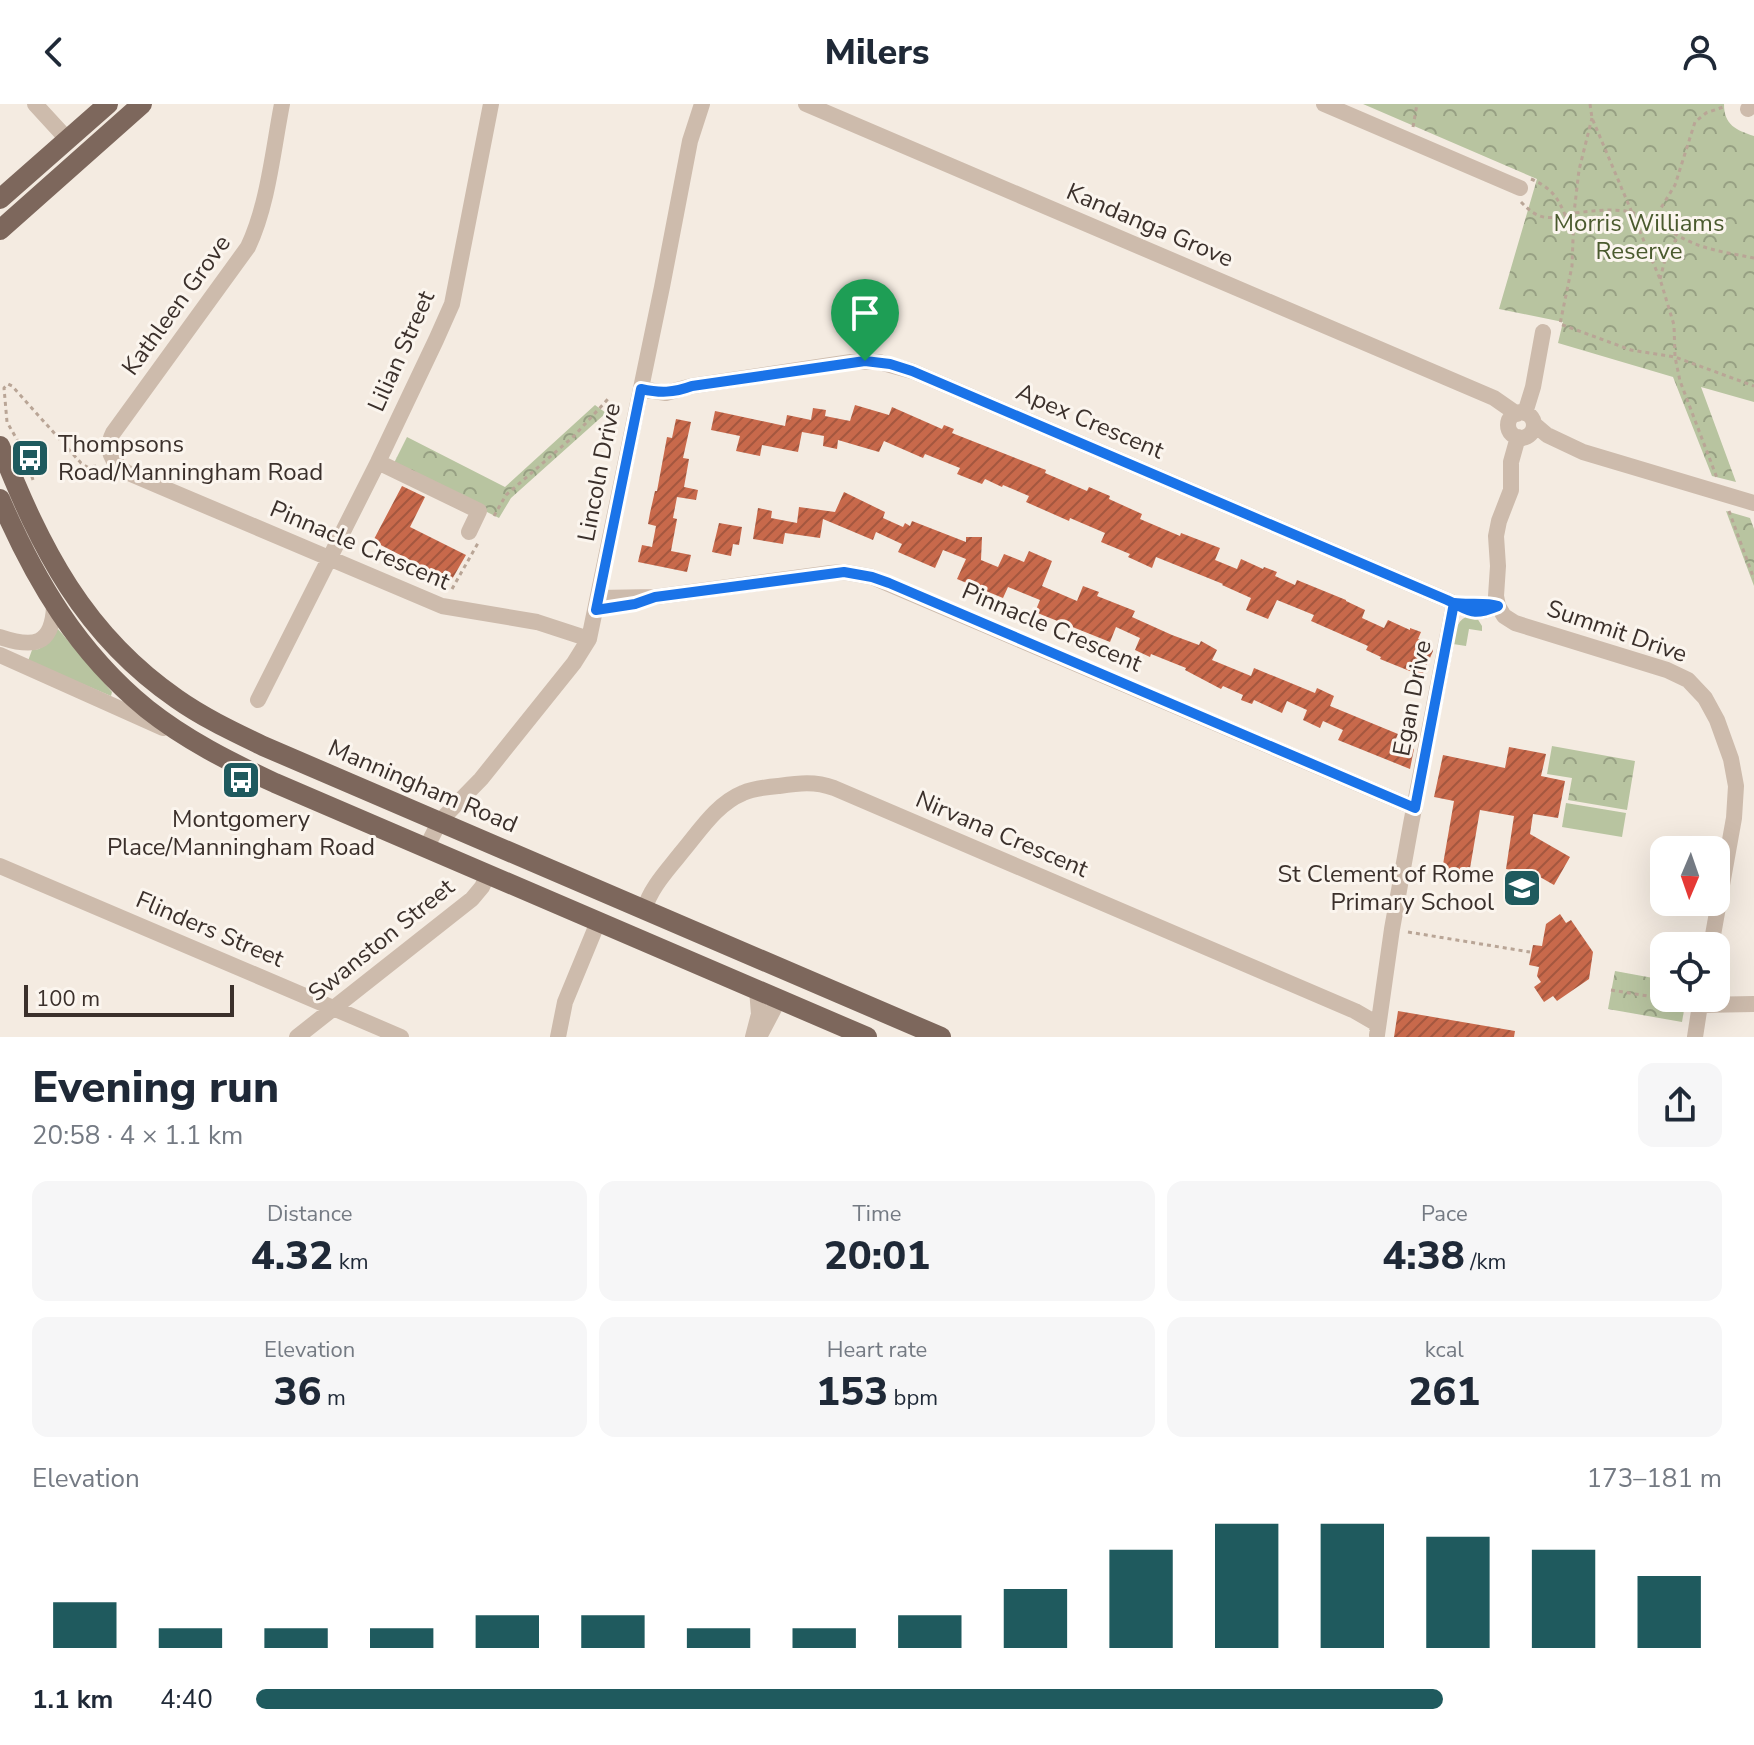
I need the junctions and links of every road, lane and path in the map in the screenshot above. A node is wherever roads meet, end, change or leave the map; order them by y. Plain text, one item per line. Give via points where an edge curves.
1 (35, 104) edge
2 (108, 104) edge
3 (142, 104) edge
4 (282, 104) edge
5 (491, 104) edge
6 (693, 104) edge
7 (702, 104) edge
8 (806, 104) edge
9 (1324, 104) edge
10 (1417, 104) edge
11 (1590, 104) edge
12 (1726, 106) edge
13 (1592, 118) junction
14 (1413, 127) dead end
15 (68, 140) junction
16 (690, 141) junction
17 (1520, 194) joint
18 (0, 199) edge
19 (1633, 212) junction
20 (1574, 213) junction
21 (1653, 221) junction
22 (0, 230) edge
23 (1678, 237) junction
24 (1754, 258) edge
25 (1660, 279) junction
26 (1543, 332) dead end
27 (1675, 357) junction
28 (642, 384) junction
29 (1754, 386) edge
30 (608, 399) dead end
31 (1522, 425) junction
32 (113, 433) joint
33 (0, 446) edge
34 (378, 462) junction
35 (103, 470) dead end
36 (36, 490) dead end
37 (1723, 493) junction
38 (0, 499) edge
39 (1754, 503) edge
40 (493, 518) dead end
41 (474, 537) joint
42 (329, 558) junction
43 (1754, 579) edge
44 (452, 589) dead end
45 (1454, 603) junction
46 (597, 604) junction
47 (1498, 606) junction
48 (54, 607) junction
49 (590, 633) junction
50 (0, 637) edge
51 (0, 655) edge
52 (258, 700) dead end
53 (198, 743) junction
54 (1415, 808) junction
55 (446, 824) junction
56 (426, 848) junction
57 (0, 866) edge
58 (488, 874) junction
59 (644, 910) junction
60 (598, 922) junction
61 (677, 924) junction
62 (1392, 929) junction
63 (1714, 932) edge
64 (1530, 952) dead end
65 (757, 989) junction
66 (1611, 990) dead end
67 (1650, 996) edge
68 (779, 999) junction
69 (1730, 1002) edge
70 (1754, 1004) edge
71 (333, 1008) junction
72 (1696, 1012) edge
73 (1376, 1032) edge
74 (297, 1037) edge
75 (401, 1037) edge
76 (558, 1037) edge
77 (756, 1037) edge
78 (867, 1037) edge
79 (941, 1037) edge
80 (1695, 1037) edge

1 - 15 street
2 - 15 main road
3 - 22 main road
4 - 32 street, Kathleen Grove via 263,204 248,247
5 - 34 street, Lilian Street via 452,304
6 - 16 street, Lincoln Drive
7 - 16 street, Lincoln Drive
8 - 31 street, Kandanga Grove via 1475,390
9 - 17 street
10 - 14 path
11 - 13 path
12 - 21 path via 1695,122 1675,185
13 - 19 path
13 - 20 path
15 - 18 main road
16 - 28 street, Lincoln Drive
17 - 20 path via 1533,215
19 - 20 path
19 - 21 path
19 - 25 path
20 - 27 path via 1572,266 1560,324 1631,350
21 - 23 path
23 - 24 path
23 - 25 path via 1667,252
25 - 27 path via 1674,325
26 - 31 street
27 - 29 path
27 - 37 path
28 - 45 street, Apex Crescent via 666,393 851,362 902,367
28 - 46 street, Lincoln Drive
30 - 40 path via 506,495
31 - 37 street, Kandanga Grove via 1583,452
31 - 47 street via 1513,453 1511,490 1497,528
32 - 42 street, Pinnacle Crescent via 109,453 126,472
33 - 55 main road, Manningham Road via 64,582 136,667 217,723
34 - 41 street via 479,511
34 - 42 street, Lilian Street
35 - 36 path via 81,463 12,386 5,385 7,422
37 - 39 street, Kandanga Grove
37 - 43 path
38 - 48 main road
41 - 44 path
42 - 49 street, Pinnacle Crescent via 442,606
42 - 52 street, Lilian Street
45 - 47 street
45 - 54 street, Egan Drive
46 - 49 street, Lincoln Drive
46 - 54 street, Pinnacle Crescent via 635,604 831,573 872,577
47 - 63 street, Summit Drive via 1515,623 1680,675 1705,698 1731,759 1736,786
48 - 50 street via 53,622 41,641
48 - 53 main road via 126,690
49 - 55 street, Lincoln Drive via 574,663
51 - 53 street
53 - 56 main road via 275,783
54 - 62 street, Egan Drive
55 - 56 street, Lincoln Drive
55 - 59 main road, Manningham Road
56 - 58 main road
57 - 71 street, Flinders Street
58 - 60 main road
58 - 71 street, Swanston Street via 472,899
59 - 61 main road, Manningham Road
59 - 73 street, Nirvana Crescent via 652,889 735,796 753,789 816,783 1355,1011 1372,1021
60 - 65 main road
60 - 76 street via 569,992
61 - 68 main road via 716,954 774,981
61 - 79 main road, Manningham Road
62 - 64 path
62 - 73 street, Egan Drive
65 - 68 main road
65 - 77 street
66 - 67 path
68 - 77 street
68 - 78 main road
69 - 70 street
71 - 74 street, Swanston Street
71 - 75 street, Flinders Street
72 - 80 street

